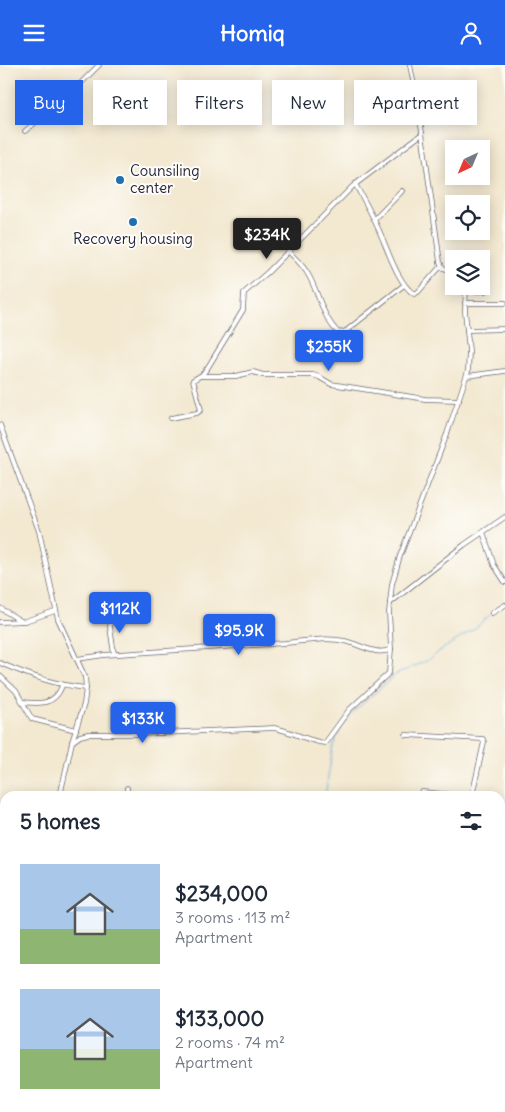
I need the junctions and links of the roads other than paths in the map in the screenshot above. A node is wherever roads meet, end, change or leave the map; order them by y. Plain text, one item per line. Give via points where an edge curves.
1 (100, 65) edge
2 (410, 65) edge
3 (25, 131) dead end
4 (422, 134) junction
5 (355, 185) junction
6 (402, 191) dead end
7 (374, 220) junction
8 (288, 251) junction
9 (441, 266) junction
10 (445, 268) edge
11 (404, 285) junction
12 (466, 295) edge
13 (465, 303) junction
14 (505, 303) edge
15 (505, 329) edge
16 (467, 330) junction
17 (505, 371) edge
18 (200, 376) junction
19 (467, 376) junction
20 (458, 400) junction
21 (171, 418) dead end
22 (0, 425) edge
23 (505, 517) edge
24 (482, 532) junction
25 (505, 582) edge
26 (390, 603) junction
27 (505, 605) edge
28 (0, 608) edge
29 (56, 611) junction
30 (492, 613) dead end
31 (112, 614) dead end
32 (21, 621) junction
33 (0, 622) edge
34 (391, 649) junction
35 (114, 654) junction
36 (77, 659) junction
37 (0, 663) edge
38 (0, 676) edge
39 (62, 686) junction
40 (86, 688) junction
41 (23, 702) junction
42 (76, 730) junction
43 (406, 735) dead end
44 (72, 742) junction
45 (61, 791) edge
46 (473, 791) edge

1 - 3 street
2 - 4 street
4 - 5 street
4 - 9 street
5 - 7 street
5 - 8 street
6 - 7 street
7 - 11 street
8 - 11 street via 307,272 333,327 339,333 346,331
8 - 18 street via 244,293 243,310
9 - 10 street
9 - 11 street via 416,294
12 - 13 street
13 - 14 street
13 - 16 street
15 - 16 street
16 - 19 street
17 - 19 street
18 - 20 street via 236,376 253,372 313,375 331,384 425,399
18 - 21 street via 193,381 201,410
19 - 20 street
20 - 26 street via 400,557
22 - 29 street via 39,531
23 - 24 street
24 - 25 street via 494,565
24 - 26 street
26 - 34 street
27 - 30 street
28 - 32 street
29 - 32 street
29 - 36 street
31 - 35 street via 110,627
32 - 33 street
34 - 35 street via 383,652 343,641 312,639
34 - 44 street via 389,673 349,710 325,743 274,728 88,735
35 - 36 street
36 - 40 street
37 - 39 street
38 - 41 street
39 - 40 street
39 - 41 street via 49,702
40 - 42 street
41 - 42 street via 32,719
42 - 44 street
43 - 46 street via 483,739
44 - 45 street

